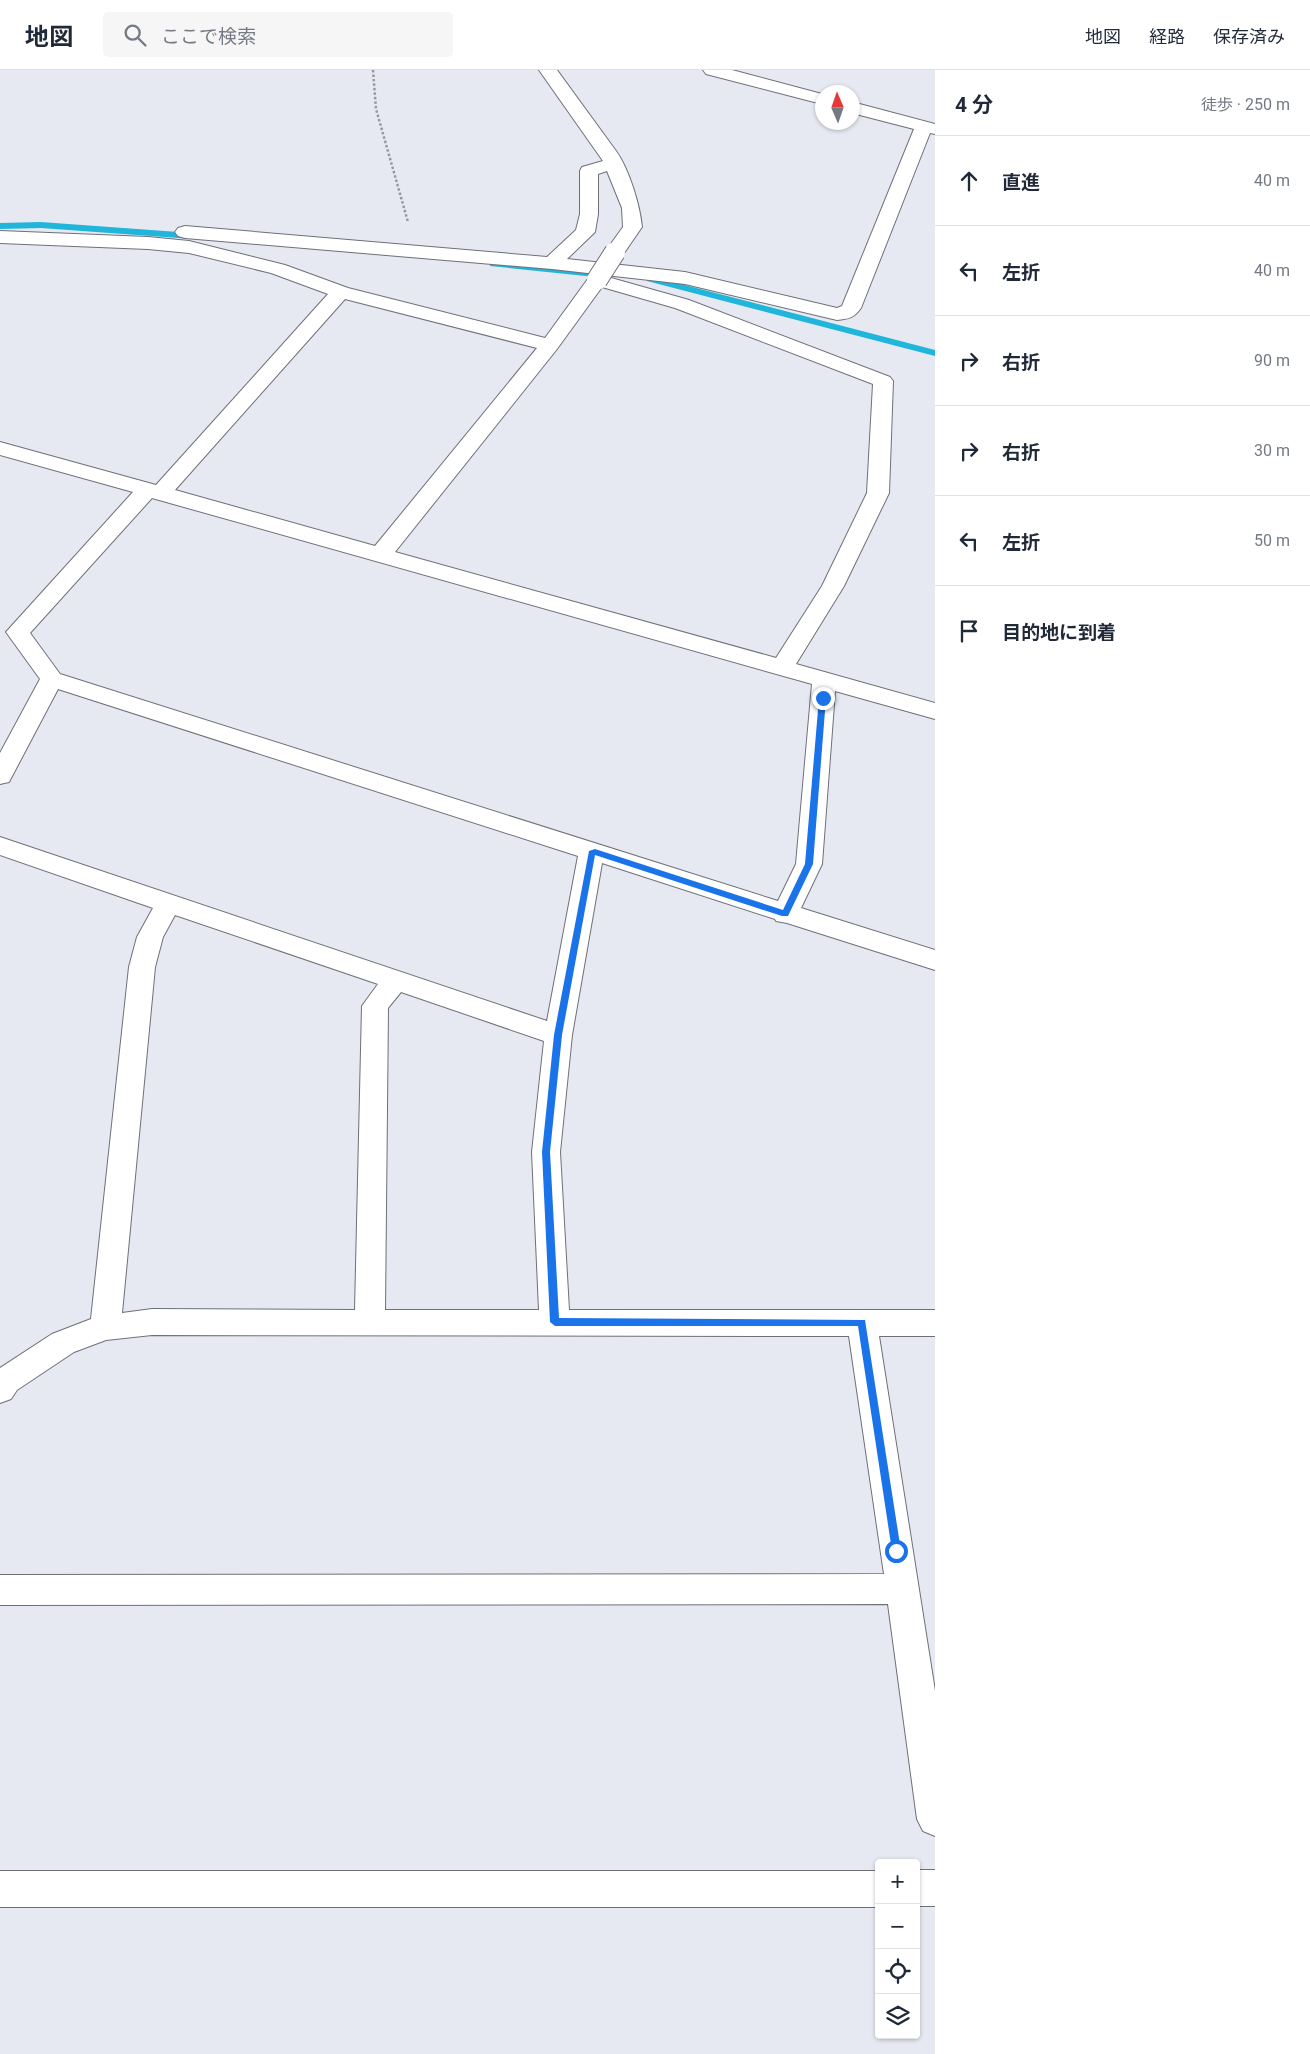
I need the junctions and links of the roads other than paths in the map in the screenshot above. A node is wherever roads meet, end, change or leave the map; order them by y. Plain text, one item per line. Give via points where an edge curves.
1 (548, 70) edge
2 (712, 70) edge
3 (815, 97) edge
4 (860, 109) edge
5 (930, 128) edge
6 (614, 163) junction
7 (55, 221) dead end
8 (0, 236) edge
9 (552, 263) junction
10 (597, 280) junction
11 (341, 292) junction
12 (550, 345) junction
13 (0, 448) edge
14 (153, 492) junction
15 (381, 554) junction
16 (782, 666) junction
17 (52, 679) junction
18 (824, 679) junction
19 (935, 711) edge
20 (0, 776) edge
21 (0, 846) edge
22 (592, 851) junction
23 (169, 903) junction
24 (785, 914) junction
25 (935, 960) edge
26 (396, 980) junction
27 (558, 1035) junction
28 (370, 1322) junction
29 (555, 1322) junction
30 (862, 1322) junction
31 (935, 1323) edge
32 (105, 1326) junction
33 (0, 1390) edge
34 (902, 1589) junction
35 (0, 1590) edge
36 (935, 1819) edge
37 (875, 1888) edge
38 (920, 1888) edge
39 (935, 1888) edge
40 (0, 1889) edge

1 - 6 street
2 - 3 street
4 - 5 street
5 - 9 street via 846,313 837,314 685,278
6 - 9 street via 588,171 588,214 584,232
6 - 10 street, bridge via 631,208 634,227
7 - 9 street
8 - 11 street via 189,247 278,269
10 - 12 street
10 - 16 street via 682,304 883,381 878,493 833,586
11 - 12 street
11 - 14 street
12 - 15 street
13 - 14 street
14 - 15 street
14 - 17 street via 18,632
15 - 16 street
16 - 18 street
17 - 20 street
17 - 22 street
18 - 19 street
18 - 24 street via 809,864
21 - 23 street
22 - 24 street
22 - 27 street
23 - 26 street
23 - 32 street via 150,937 142,966
24 - 25 street
26 - 27 street
26 - 28 street via 375,1006
27 - 29 street via 546,1152
28 - 29 street
28 - 32 street via 152,1322
29 - 30 street
30 - 31 street
30 - 34 street
32 - 33 street via 63,1343 6,1381
34 - 35 street
34 - 36 street
37 - 40 street
38 - 39 street

